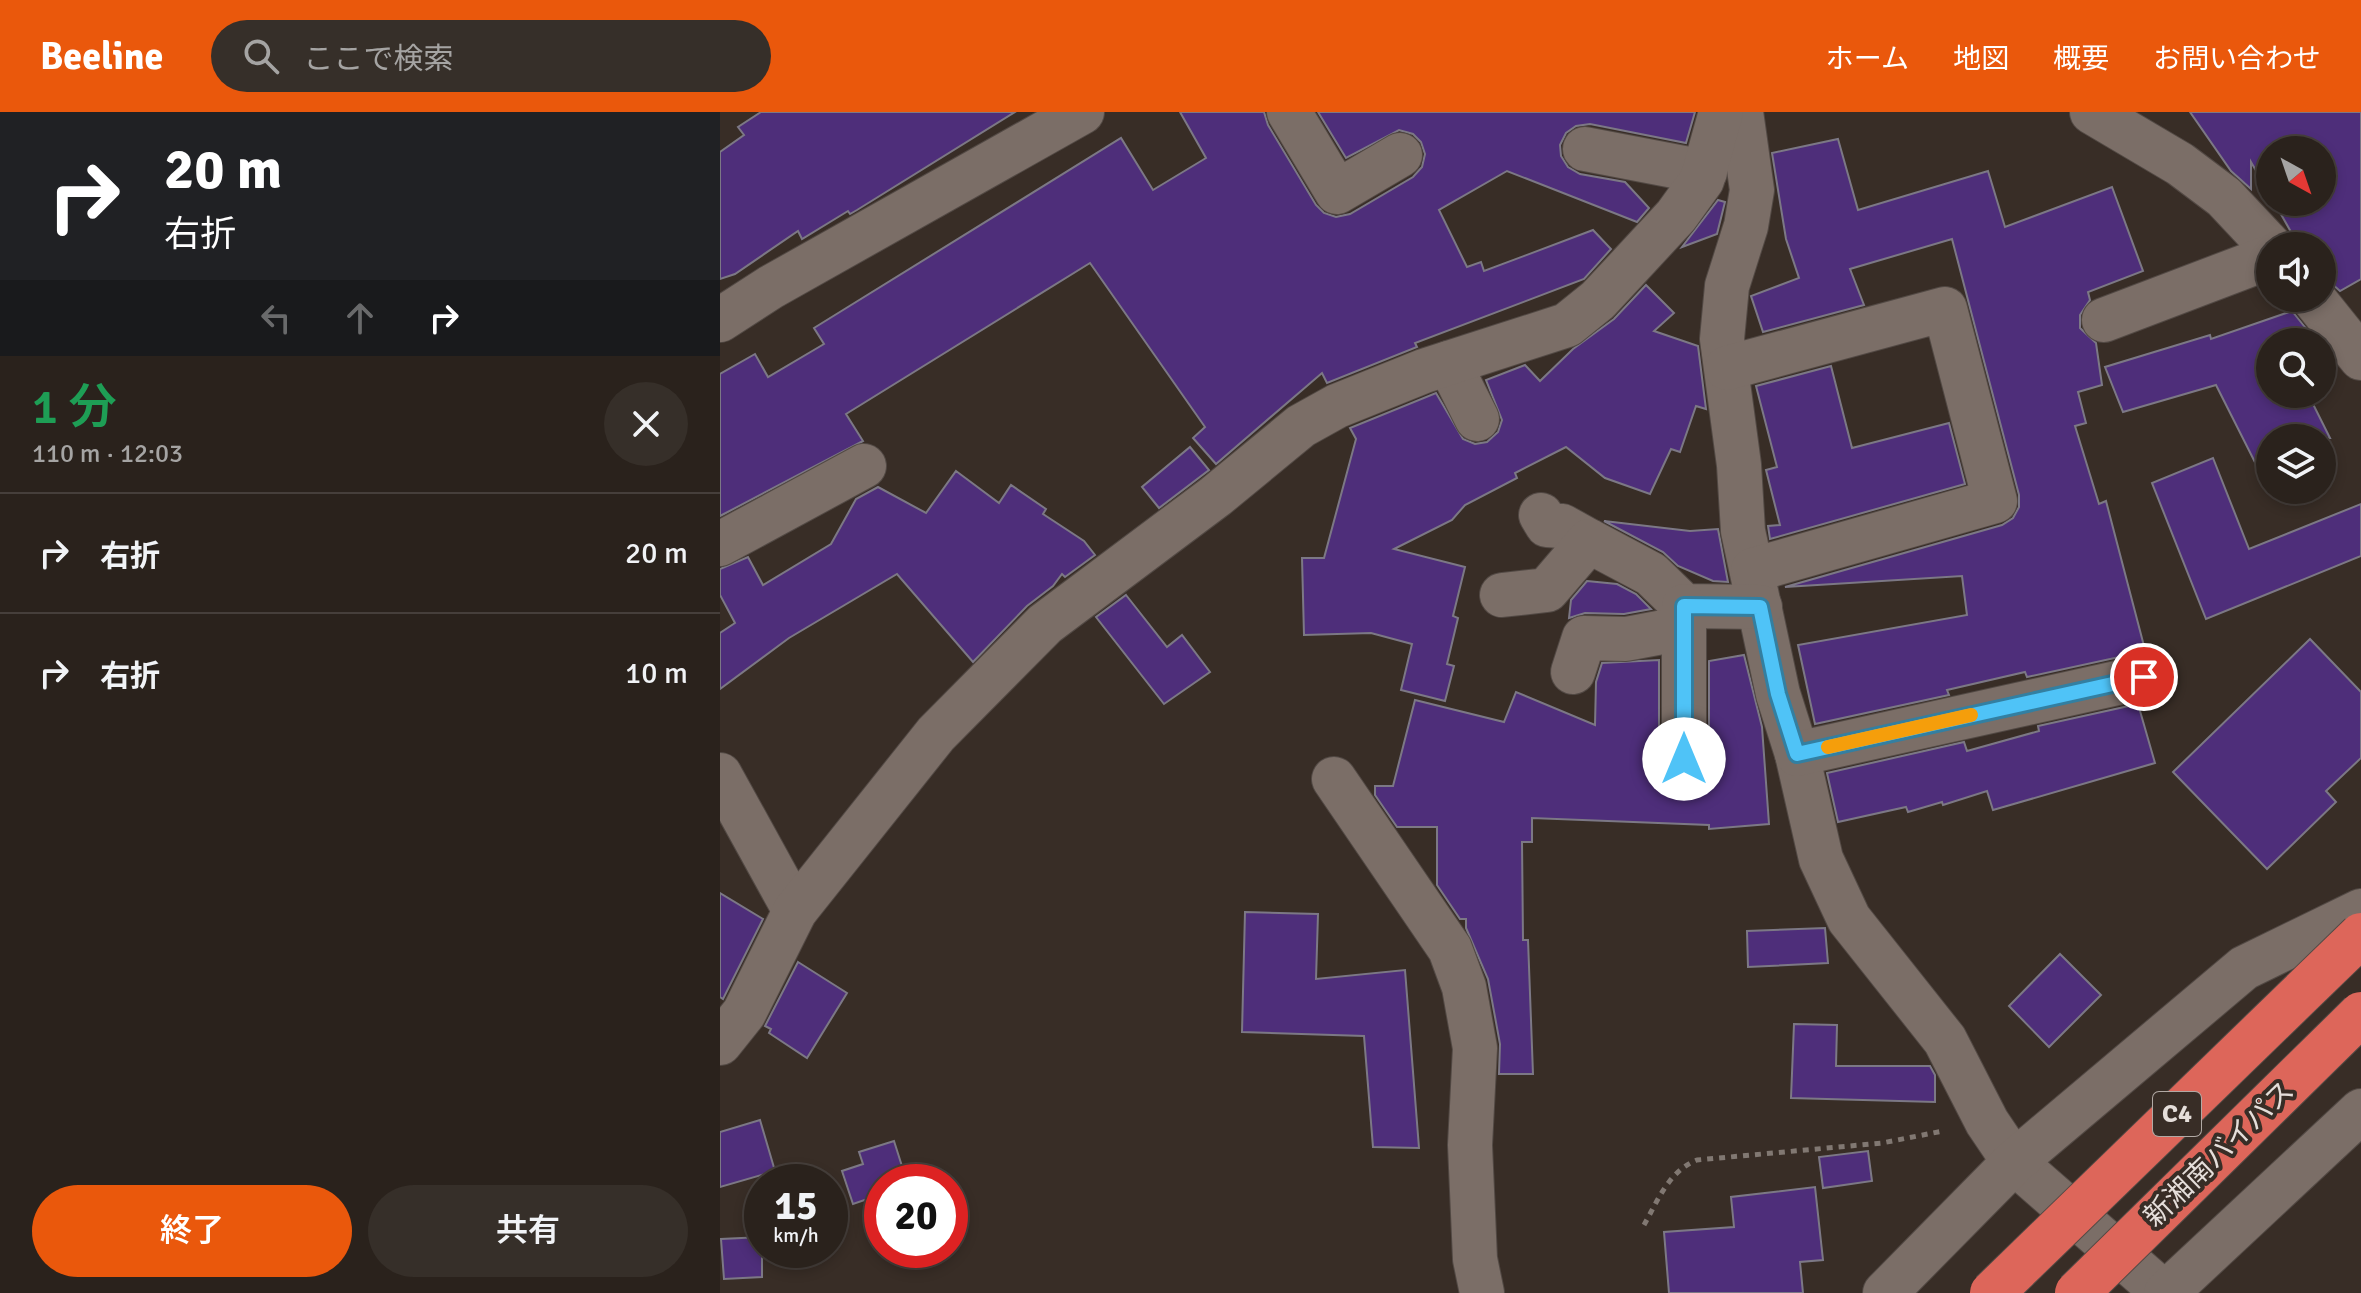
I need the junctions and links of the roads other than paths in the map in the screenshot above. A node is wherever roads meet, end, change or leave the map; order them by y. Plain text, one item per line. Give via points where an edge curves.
1 (1082, 112) edge
2 (1289, 112) edge
3 (1721, 112) edge
4 (1741, 112) edge
5 (2124, 118) edge
6 (1019, 127) edge
7 (1585, 149) dead end
8 (1400, 155) dead end
9 (1705, 172) junction
10 (2257, 232) edge
11 (2256, 262) edge
12 (2324, 312) edge
13 (720, 320) edge
14 (2104, 320) dead end
15 (2361, 358) edge
16 (1449, 363) junction
17 (1727, 368) junction
18 (1477, 419) dead end
19 (864, 466) dead end
20 (1541, 515) dead end
21 (1589, 541) junction
22 (720, 544) edge
23 (1757, 589) junction
24 (1502, 595) dead end
25 (1684, 617) junction
26 (1573, 672) dead end
27 (2144, 677) dead end
28 (1797, 754) junction
29 (1684, 759) dead end
30 (720, 775) edge
31 (1334, 779) dead end
32 (739, 844) edge
33 (795, 911) junction
34 (2361, 911) edge
35 (2361, 935) edge
36 (2361, 1014) edge
37 (720, 1043) edge
38 (2361, 1111) edge
39 (2014, 1162) junction
40 (1482, 1293) edge
41 (1885, 1293) edge
42 (1992, 1293) edge
43 (2077, 1293) edge
44 (2165, 1293) edge

1 - 6 street
2 - 8 street via 1337,192
3 - 9 street
4 - 17 street via 1752,190 1722,310
5 - 10 street via 2224,197
6 - 13 street
7 - 9 street
9 - 16 street via 1676,216 1598,300 1567,325
11 - 14 street
12 - 15 street
16 - 18 street
16 - 33 street via 1337,406 1301,426 1045,624 936,734
17 - 23 street via 1743,531
17 - 23 street via 1945,309 1995,501
19 - 22 street
20 - 21 street via 1547,525 1562,526
21 - 24 street via 1556,596 1547,590
21 - 25 street via 1651,574
23 - 25 street
23 - 28 street via 1778,694
25 - 26 street via 1626,639 1584,638
25 - 29 street
27 - 28 street
28 - 39 street via 1821,859 1849,919 1945,1040
30 - 32 street
31 - 40 street via 1450,949 1464,987 1475,1048 1470,1145 1475,1259
32 - 33 street
33 - 37 street via 744,1013
34 - 39 street via 2244,968
35 - 42 highway, 新湘南バイパス / C4, bridge
36 - 43 highway, 新湘南バイパス / C4, bridge
38 - 44 street
39 - 41 street
39 - 44 street

